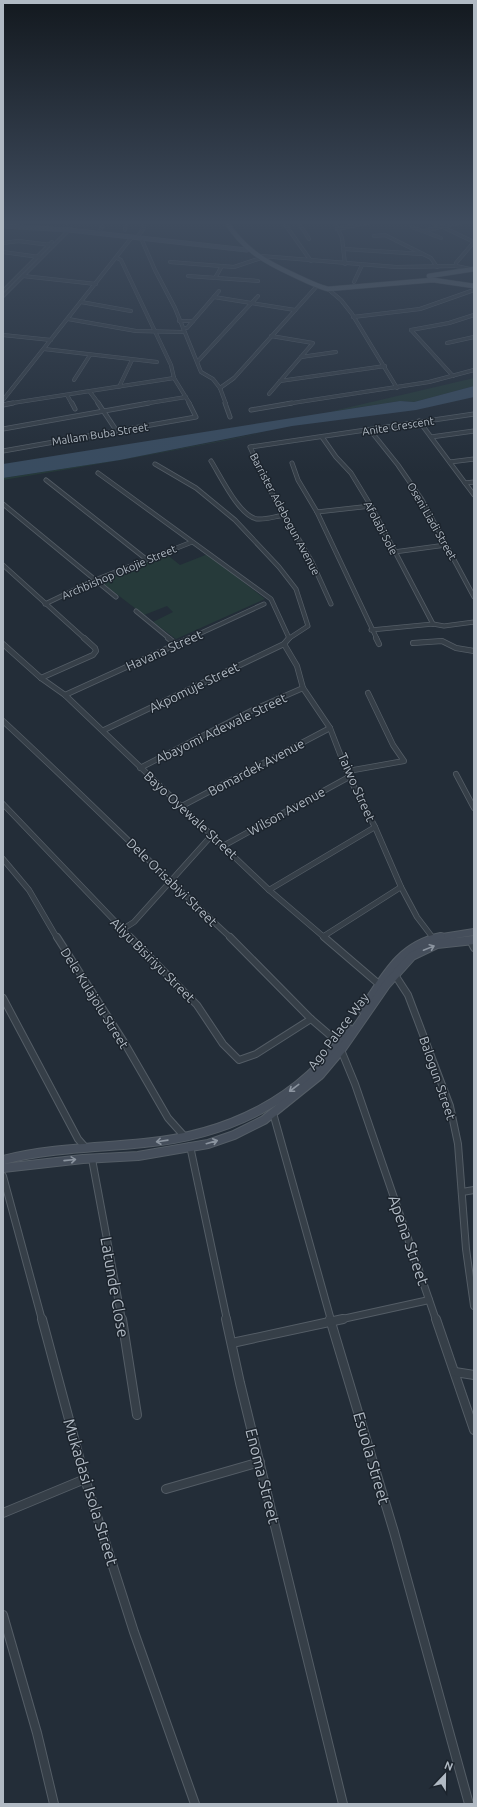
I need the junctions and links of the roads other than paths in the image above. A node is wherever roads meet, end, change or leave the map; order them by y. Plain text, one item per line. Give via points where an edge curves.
1 (79, 304) edge
2 (94, 304) edge
3 (141, 304) edge
4 (173, 304) edge
5 (208, 304) edge
6 (251, 304) edge
7 (260, 304) edge
8 (300, 304) edge
9 (345, 304) edge
10 (433, 304) edge
11 (295, 310) junction
12 (131, 311) dead end
13 (474, 315) edge
14 (353, 317) junction
15 (68, 319) junction
16 (179, 321) junction
17 (193, 321) junction
18 (183, 330) junction
19 (155, 332) junction
20 (3, 335) edge
21 (271, 336) junction
22 (474, 337) edge
23 (51, 340) junction
24 (447, 343) dead end
25 (44, 349) junction
26 (336, 352) dead end
27 (90, 355) junction
28 (301, 357) junction
29 (132, 360) junction
30 (198, 361) junction
31 (157, 362) dead end
32 (385, 366) junction
33 (474, 370) edge
34 (453, 376) junction
35 (174, 378) junction
36 (74, 380) dead end
37 (280, 381) junction
38 (119, 387) junction
39 (220, 388) junction
40 (397, 388) junction
41 (90, 392) junction
42 (269, 394) dead end
43 (68, 395) junction
44 (186, 397) junction
45 (3, 400) edge
46 (3, 405) edge
47 (75, 409) dead end
48 (252, 410) dead end
49 (103, 412) junction
50 (474, 414) edge
51 (230, 416) dead end
52 (419, 421) junction
53 (3, 429) edge
54 (116, 430) junction
55 (370, 430) junction
56 (474, 431) edge
57 (322, 437) junction
58 (431, 437) junction
59 (3, 450) edge
60 (474, 459) edge
61 (211, 460) dead end
62 (450, 462) junction
63 (292, 463) dead end
64 (155, 464) dead end
65 (98, 473) dead end
66 (46, 480) dead end
67 (474, 482) edge
68 (465, 483) junction
69 (474, 495) edge
70 (3, 504) edge
71 (371, 506) junction
72 (317, 512) junction
73 (285, 515) junction
74 (192, 542) junction
75 (446, 545) junction
76 (394, 552) junction
77 (146, 559) junction
78 (3, 565) edge
79 (95, 580) junction
80 (116, 597) dead end
81 (474, 597) edge
82 (46, 604) junction
83 (264, 604) dead end
84 (331, 604) dead end
85 (136, 611) dead end
86 (474, 622) edge
87 (433, 624) junction
88 (371, 630) junction
89 (290, 638) junction
90 (413, 643) dead end
91 (3, 644) edge
92 (176, 644) junction
93 (284, 644) junction
94 (379, 644) dead end
95 (474, 652) edge
96 (41, 678) junction
97 (303, 688) junction
98 (368, 693) dead end
99 (65, 694) junction
100 (3, 722) edge
101 (330, 728) junction
102 (104, 730) junction
103 (140, 768) junction
104 (348, 771) junction
105 (456, 774) dead end
106 (350, 777) junction
107 (3, 804) edge
108 (182, 806) junction
109 (474, 808) edge
110 (374, 827) junction
111 (212, 835) junction
112 (223, 846) junction
113 (3, 860) edge
114 (170, 882) junction
115 (401, 888) junction
116 (270, 890) junction
117 (123, 929) junction
118 (324, 936) junction
119 (473, 937) edge
120 (433, 938) junction
121 (474, 948) edge
122 (395, 975) junction
123 (380, 985) junction
124 (3, 998) edge
125 (310, 1019) junction
126 (340, 1047) junction
127 (272, 1113) junction
128 (186, 1138) junction
129 (190, 1146) junction
130 (85, 1147) junction
131 (46, 1151) junction
132 (33, 1152) junction
133 (92, 1159) junction
134 (3, 1160) edge
135 (42, 1163) junction
136 (30, 1165) junction
137 (3, 1168) edge
138 (3, 1176) edge
139 (474, 1190) edge
140 (462, 1192) junction
141 (472, 1280) edge
142 (430, 1300) junction
143 (474, 1306) edge
144 (330, 1321) junction
145 (232, 1343) junction
146 (455, 1372) junction
147 (474, 1375) edge
148 (137, 1415) dead end
149 (474, 1430) edge
150 (260, 1462) junction
151 (86, 1479) junction
152 (166, 1489) dead end
153 (3, 1513) edge
154 (3, 1615) edge
155 (54, 1804) edge
156 (195, 1804) edge
157 (343, 1804) edge
158 (469, 1804) edge

1 - 15 street
2 - 12 street
3 - 19 street
4 - 16 street
5 - 17 street
6 - 30 street
7 - 11 street
8 - 11 street
9 - 14 street
10 - 14 street via 420,309
11 - 21 street
13 - 34 street via 450,323 411,330
14 - 32 street
15 - 19 street
15 - 23 street
16 - 17 street
16 - 18 street
17 - 18 street
18 - 19 street
18 - 30 street
19 - 35 street via 171,365
20 - 23 street
21 - 28 street via 313,343
21 - 39 street via 234,378
22 - 24 street
23 - 25 street
25 - 27 street
25 - 45 street
26 - 28 street
27 - 29 street
27 - 36 street
28 - 37 street
29 - 31 street
29 - 38 street
30 - 39 street via 201,372 213,379
32 - 37 street
32 - 40 street
33 - 34 street
34 - 40 street
35 - 38 street
35 - 44 street
37 - 42 street
38 - 41 street
39 - 51 street
40 - 48 street
41 - 43 street
41 - 49 street
43 - 46 street
43 - 47 street
44 - 49 street
44 - 54 street, Mallam Buba Street via 196,417
49 - 53 street
49 - 54 street
50 - 52 street, Anite Crescent
52 - 55 street, Anite Crescent
52 - 58 street
54 - 59 street, Mallam Buba Street
55 - 57 street, Anite Crescent
55 - 75 street, Oseni Liadi Street via 422,500
56 - 58 street
57 - 71 street, Afolabi Sole via 351,473
57 - 73 street, Barrister Adebogun Avenue via 257,444 250,448
58 - 62 street
60 - 62 street
61 - 73 street via 238,504 250,517 257,519
62 - 68 street
63 - 72 street via 298,480
64 - 89 street via 196,488 235,520 283,572 296,589 308,623 308,626
65 - 74 street
66 - 77 street
67 - 68 street
68 - 69 street
70 - 79 street
71 - 72 street
71 - 76 street, Afolabi Sole
72 - 88 street
73 - 84 street, Barrister Adebogun Avenue via 312,562
74 - 77 street, Archbishop Okojie Street
74 - 89 street via 271,600
75 - 76 street
75 - 81 street, Oseni Liadi Street
76 - 87 street, Afolabi Sole
77 - 79 street, Archbishop Okojie Street
78 - 82 street
79 - 80 street
79 - 82 street, Archbishop Okojie Street
82 - 96 street via 96,651 90,657
83 - 92 street, Havana Street
85 - 92 street
86 - 87 street via 444,626
87 - 88 street
88 - 94 street
89 - 93 street
90 - 95 street via 442,641 456,648
91 - 96 street, Bayo Oyewale Street
92 - 99 street, Havana Street
93 - 97 street, Taiwo Street via 297,666
93 - 102 street, Akpomuje Street
96 - 99 street, Bayo Oyewale Street
97 - 101 street, Taiwo Street
97 - 103 street, Abayomi Adewale Street via 255,709
98 - 104 street via 393,745 404,761
99 - 102 street, Bayo Oyewale Street
100 - 114 street, Dele Orisabiyi Street via 65,778
101 - 104 street, Taiwo Street
101 - 108 street, Bomardek Avenue
102 - 103 street, Bayo Oyewale Street
103 - 108 street, Bayo Oyewale Street
104 - 106 street, Taiwo Street
105 - 109 street
106 - 110 street, Taiwo Street
106 - 112 street, Wilson Avenue
107 - 117 street, Aliyu Bisiriyu Street
108 - 111 street, Bayo Oyewale Street
110 - 115 street, Taiwo Street
110 - 116 street
111 - 112 street, Bayo Oyewale Street
111 - 114 street
112 - 116 street, Bayo Oyewale Street
113 - 128 street, Dele Kulajolu Street via 29,890 168,1118
114 - 117 street via 138,918
114 - 125 street, Dele Orisabiyi Street via 241,947
115 - 118 street
115 - 120 street, Taiwo Street
116 - 118 street, Bayo Oyewale Street
117 - 125 street, Aliyu Bisiriyu Street via 197,1005 223,1044 239,1060 256,1054
118 - 123 street, Bayo Oyewale Street
119 - 120 main road, Ago Palace Way
119 - 121 street
122 -> 119 main road, Ago Palace Way via 406,962 427,948
120 - 123 main road, Ago Palace Way via 410,949
122 - 126 main road, Ago Palace Way
122 - 140 street, Balogun Street via 408,995 450,1106 458,1144
123 - 126 main road, Ago Palace Way
124 - 130 street via 78,1139
125 - 126 street, Dele Orisabiyi Street
126 - 127 main road, Ago Palace Way via 320,1075
126 -> 128 main road, Ago Palace Way via 312,1074 272,1104 234,1122
126 - 142 street, Apena Street
129 -> 127 main road, Ago Palace Way via 208,1144 234,1135 264,1120
127 - 144 street, Esuola Street
128 -> 130 main road, Ago Palace Way
129 - 133 main road, Ago Palace Way via 138,1156
129 - 145 street, Enoma Street
130 - 131 main road, Ago Palace Way
131 - 132 main road, Ago Palace Way
131 - 135 main road
132 - 134 main road, Ago Palace Way
132 - 136 main road
135 -> 133 main road, Ago Palace Way
133 - 148 street, Latunde Close via 113,1266
135 - 136 main road, Ago Palace Way
136 - 137 main road, Ago Palace Way
138 - 151 street, Mukadasi Isola Street
139 - 140 street
140 - 141 street, Balogun Street via 466,1249
141 - 143 street, Balogun Street
142 - 144 street
142 - 146 street, Apena Street
144 - 145 street
144 - 158 street, Esuola Street via 394,1532
145 - 150 street, Enoma Street
146 - 147 street
146 - 149 street, Apena Street
150 - 152 street
150 - 157 street, Enoma Street
151 - 153 street
151 - 156 street, Mukadasi Isola Street via 134,1632
154 - 155 street via 38,1733

